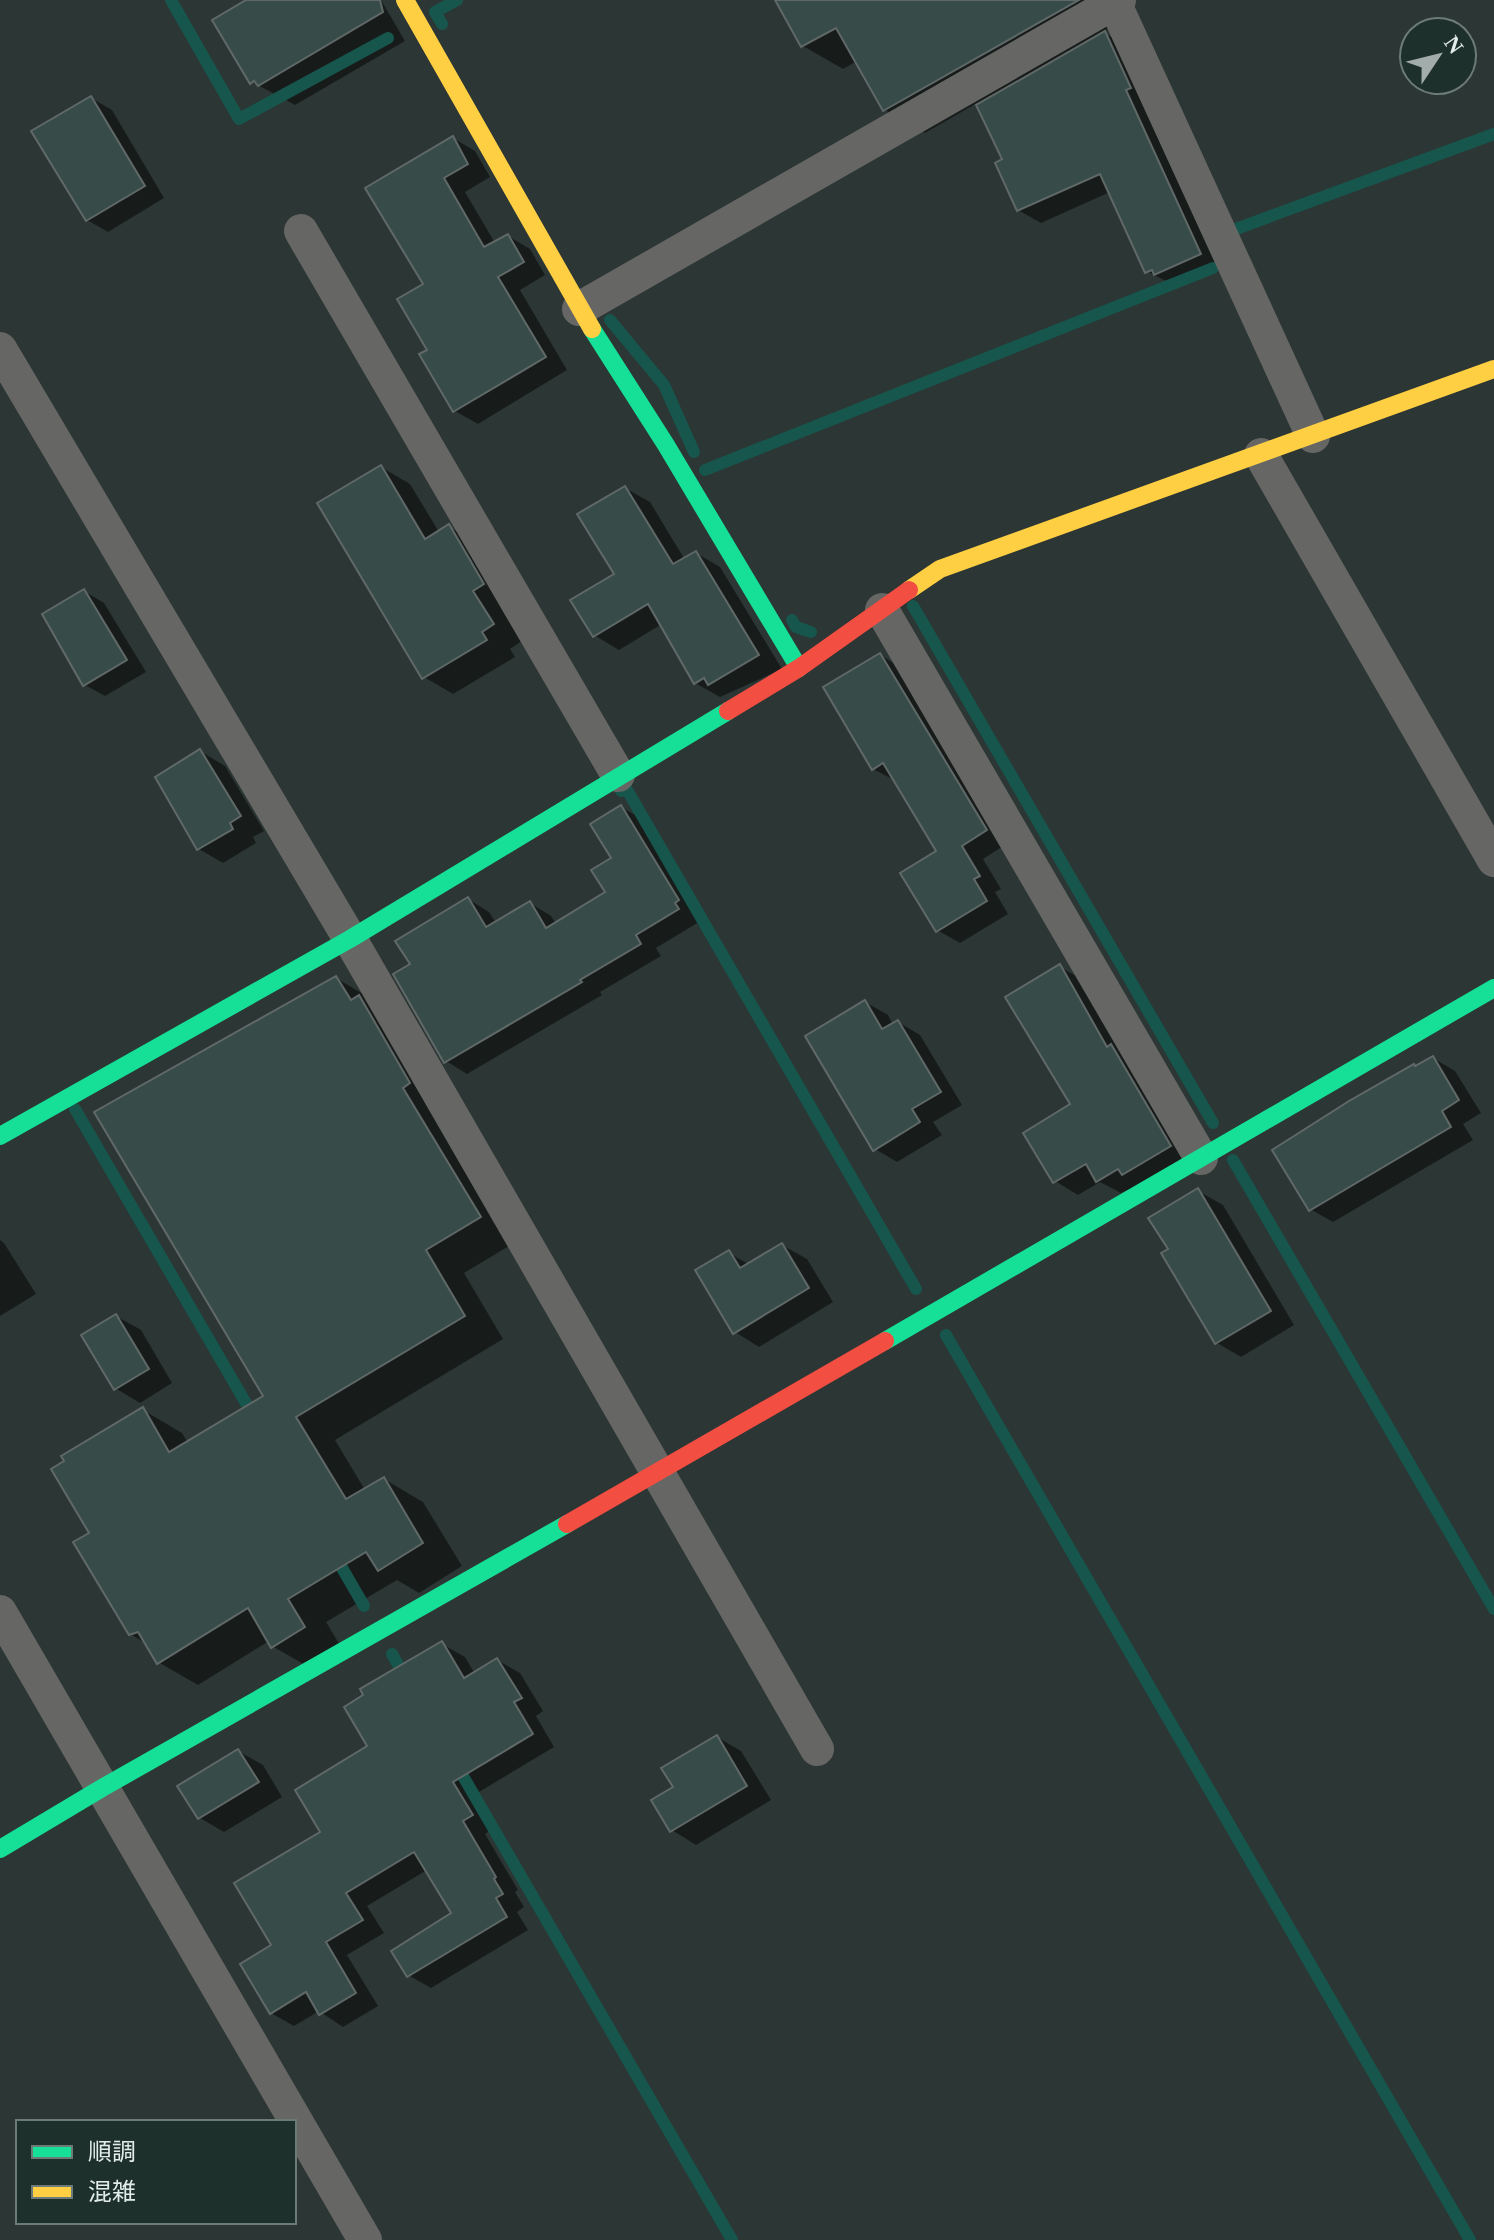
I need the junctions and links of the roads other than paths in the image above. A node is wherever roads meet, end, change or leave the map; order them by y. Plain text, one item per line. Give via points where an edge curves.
1 (405, 0) edge
2 (1115, 1) edge
3 (301, 231) dead end
4 (579, 309) junction
5 (0, 349) edge
6 (1494, 369) edge
7 (1313, 436) junction
8 (1261, 455) junction
9 (882, 610) junction
10 (799, 668) junction
11 (618, 775) junction
12 (1494, 860) edge
13 (350, 939) junction
14 (1494, 988) edge
15 (0, 1136) edge
16 (1201, 1158) junction
17 (658, 1473) junction
18 (0, 1612) edge
19 (817, 1749) dead end
20 (102, 1788) junction
21 (0, 1849) edge
22 (295, 2120) edge
23 (296, 2121) edge
24 (365, 2240) edge

1 - 4 street
2 - 4 street
2 - 7 street
3 - 11 street
4 - 10 street
5 - 13 street
6 - 7 street
7 - 8 street
8 - 9 street via 940,569
8 - 12 street
9 - 10 street
9 - 16 street
10 - 11 street
11 - 13 street
13 - 15 street
13 - 17 street
14 - 16 street
16 - 17 street
17 - 19 street
17 - 20 street
18 - 20 street
20 - 21 street
20 - 22 street
23 - 24 street

